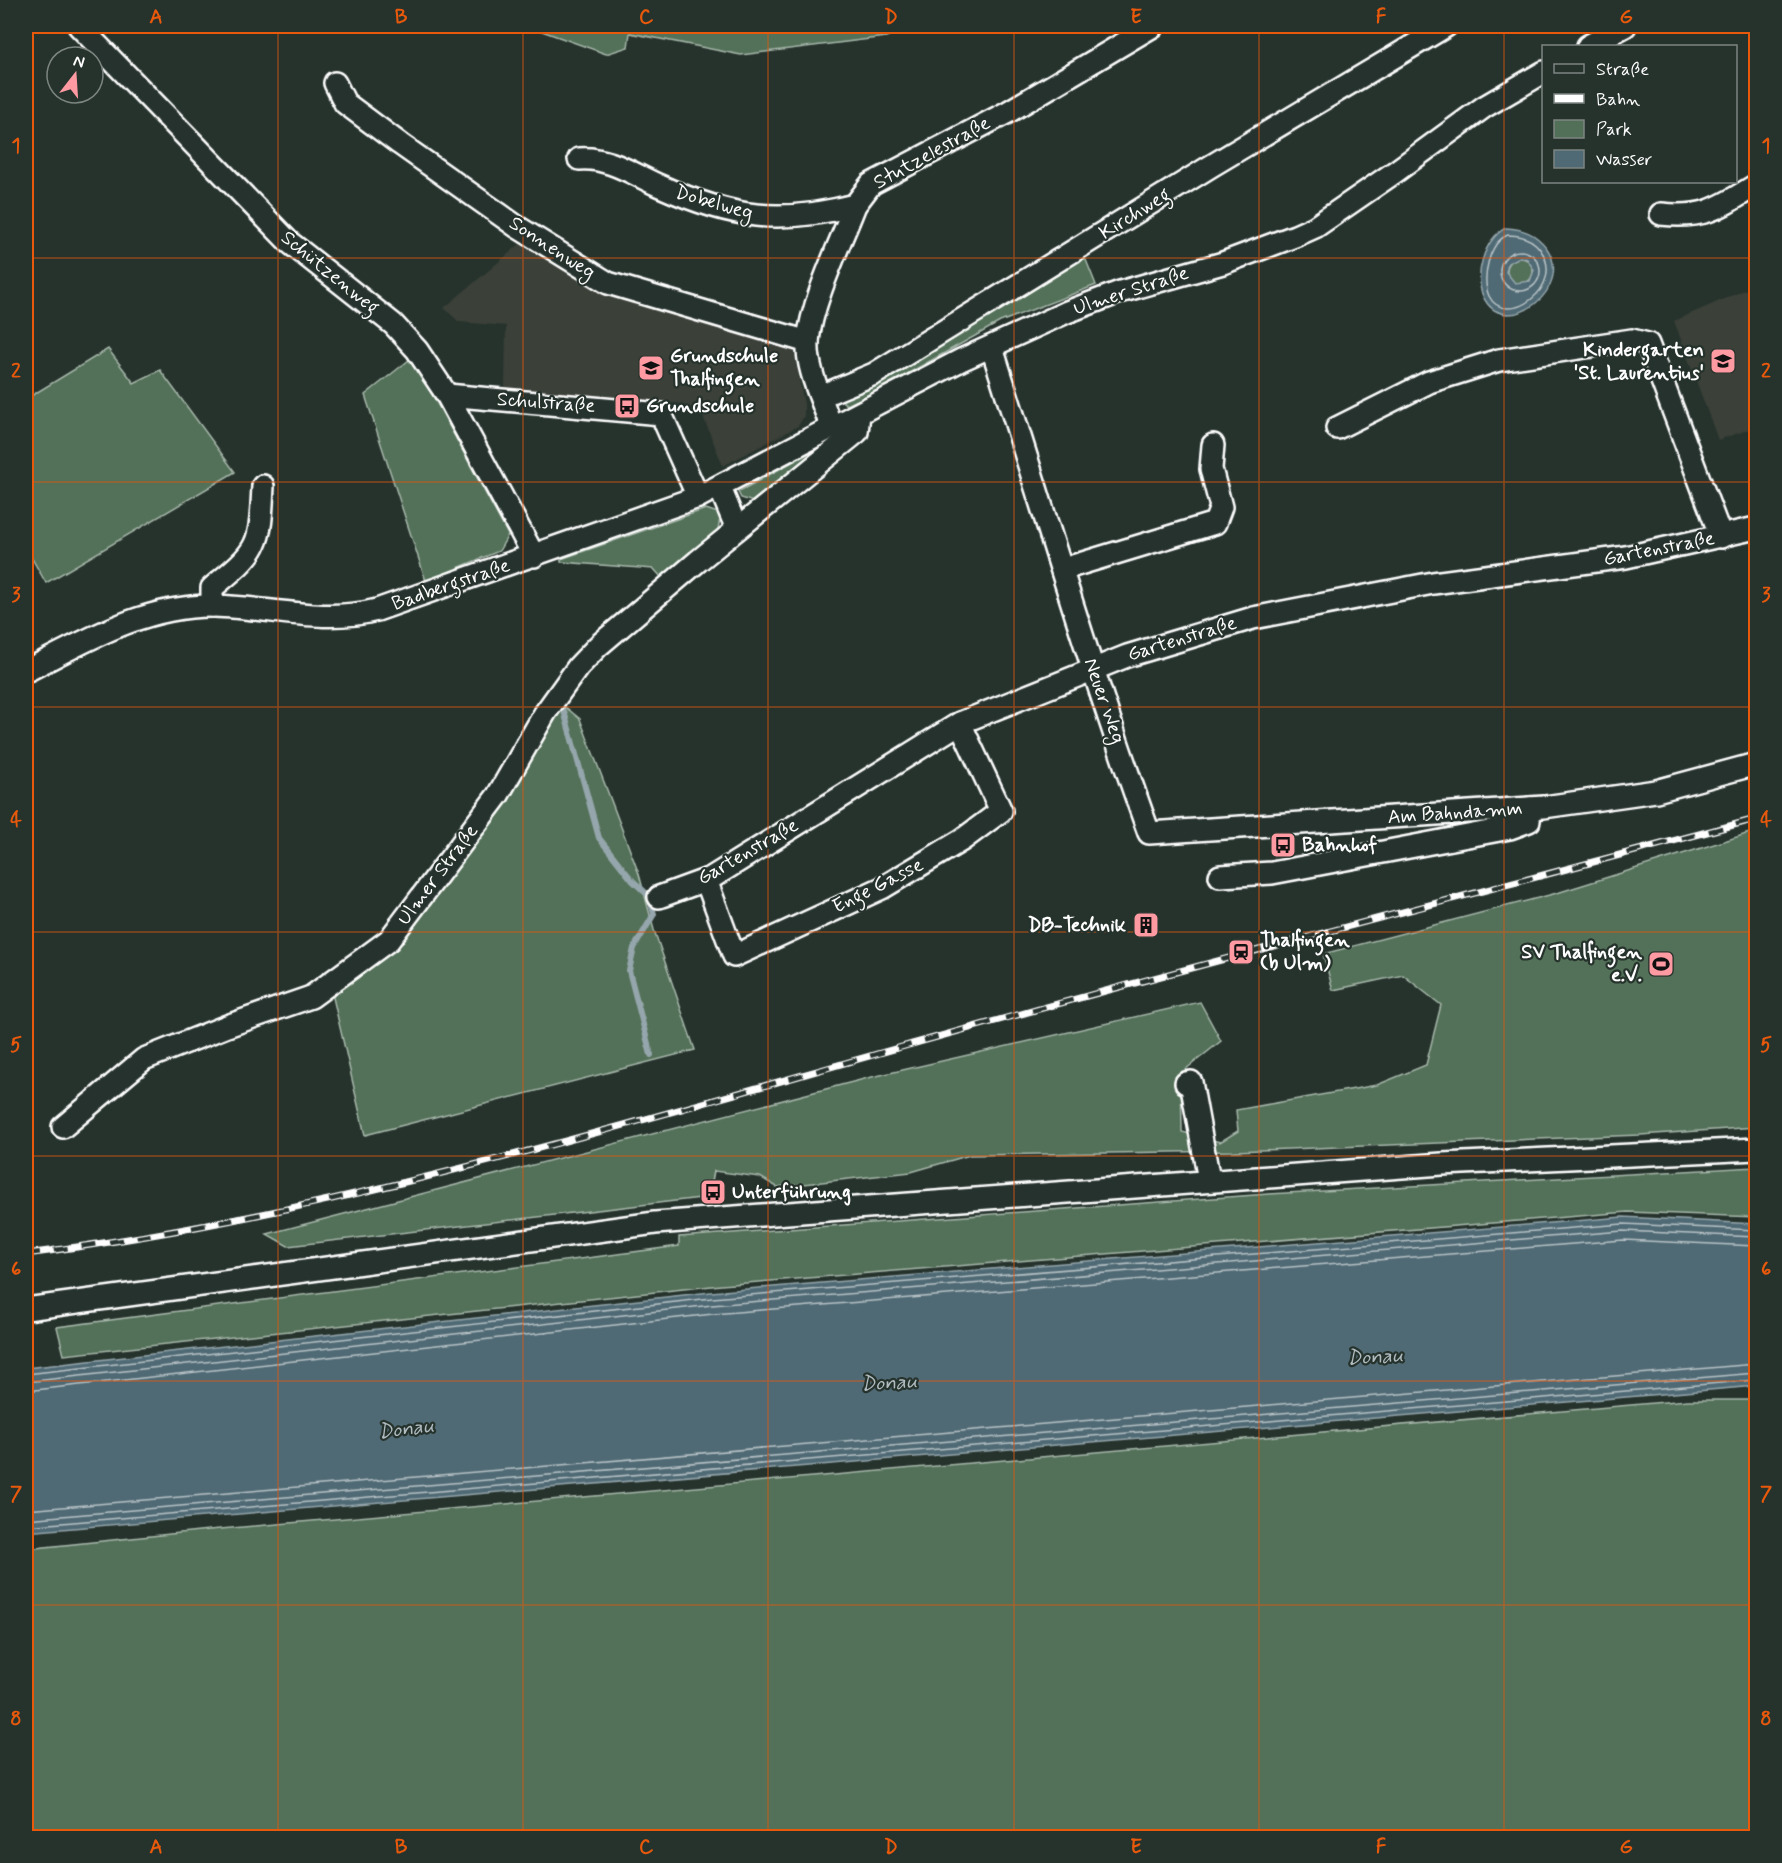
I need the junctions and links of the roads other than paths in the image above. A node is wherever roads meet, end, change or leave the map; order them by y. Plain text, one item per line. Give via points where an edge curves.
1 (78, 26) edge
2 (1153, 26) edge
3 (1446, 26) edge
4 (1625, 26) edge
5 (1590, 45) edge
6 (1542, 73) edge
7 (335, 83) dead end
8 (579, 159) dead end
9 (1756, 185) edge
10 (855, 205) junction
11 (1662, 214) dead end
12 (808, 342) junction
13 (992, 348) junction
14 (447, 395) junction
15 (821, 396) junction
16 (859, 414) junction
17 (831, 427) junction
18 (1337, 428) dead end
19 (1213, 445) dead end
20 (263, 486) dead end
21 (720, 488) junction
22 (698, 497) junction
23 (1756, 528) edge
24 (737, 529) junction
25 (1721, 537) junction
26 (534, 556) junction
27 (1063, 569) junction
28 (212, 606) junction
29 (1092, 669) junction
30 (26, 671) edge
31 (960, 723) junction
32 (1756, 764) edge
33 (1530, 808) junction
34 (1149, 833) joint
35 (1220, 876) dead end
36 (706, 880) junction
37 (659, 897) dead end
38 (1186, 1083) dead end
39 (63, 1126) dead end
40 (1756, 1149) edge
41 (1209, 1180) junction
42 (26, 1309) edge

1 - 14 street, Schützenweg via 289,242 393,324 433,370
2 - 10 street, Stutzelestraße via 1008,112 871,184
3 - 15 street, Kirchweg via 874,374
4 - 5 street
6 - 13 street, Ulmer Straße via 1484,107 1315,226 1223,263 1120,292 1067,312
7 - 12 street, Sonnenweg via 345,103 400,144 516,226 608,283
8 - 10 street, Dobelweg via 595,157 673,192 759,217 794,216
9 - 11 street via 1717,209 1689,217
10 - 12 street, Stutzelestraße via 815,310
12 - 15 street, Stutzelestraße
13 - 16 street, Ulmer Straße via 961,360
13 - 27 street, Neuer Weg
14 - 22 street, Schulstraße via 661,414
14 - 26 street, Schützenweg
15 - 17 street, Stutzelestraße
16 - 17 street, Badbergstraße
16 - 24 street, Ulmer Straße via 857,432
17 - 21 street, Badbergstraße
18 - 25 street via 1429,382 1499,360 1632,340 1648,344
19 - 27 street via 1211,469 1221,507 1215,523
20 - 28 street via 257,544 212,588
21 - 22 street, Badbergstraße
21 - 24 street
22 - 26 street, Badbergstraße
23 - 25 street, Gartenstraße
24 - 39 street, Ulmer Straße via 598,646 573,672 498,795 389,940 311,997 144,1059
25 - 29 street, Gartenstraße via 1626,557 1434,583 1253,618
26 - 28 street, Badbergstraße via 377,610 348,616
27 - 29 street, Neuer Weg
28 - 30 street, Badbergstraße via 132,620
29 - 31 street, Gartenstraße
29 - 34 street, Neuer Weg
31 - 36 street, Gartenstraße
31 - 36 street, Enge Gasse via 1001,811 958,843 882,888 734,956
32 - 33 street, Am Bahndamm via 1656,791
33 - 34 street, Am Bahndamm
33 - 35 street via 1529,821 1510,828 1272,873
36 - 37 street, Gartenstraße
38 - 41 street via 1191,1082
40 - 41 street
41 - 42 street via 655,1222

